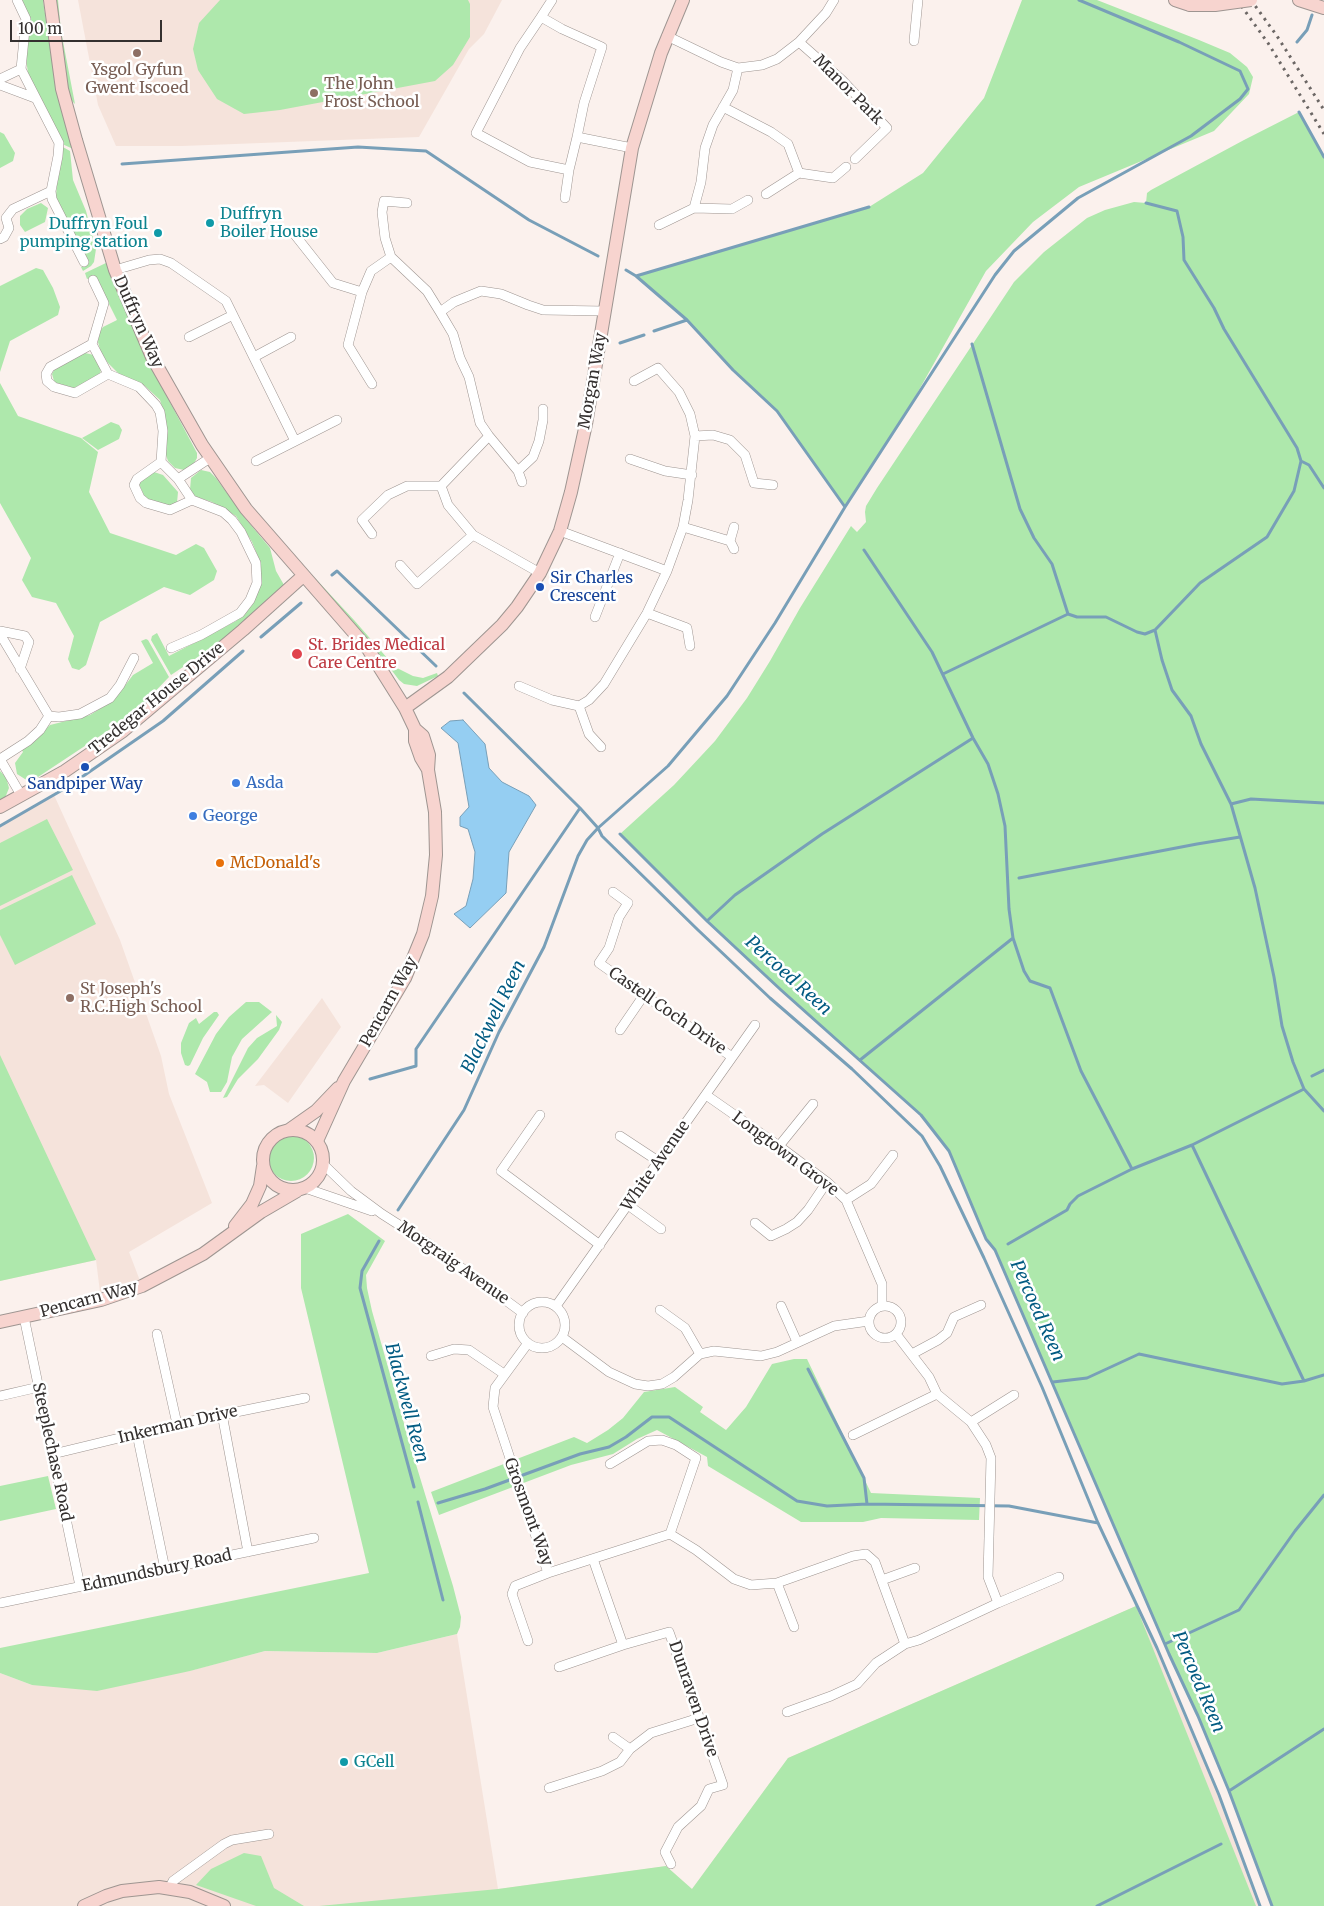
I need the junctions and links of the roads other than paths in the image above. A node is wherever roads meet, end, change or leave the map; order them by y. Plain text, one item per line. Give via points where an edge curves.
1 (17, 0) edge
2 (50, 0) edge
3 (552, 0) edge
4 (683, 0) edge
5 (834, 0) edge
6 (918, 0) edge
7 (1175, 0) edge
8 (1251, 0) edge
9 (1299, 0) edge
10 (1324, 8) edge
11 (541, 17) junction
12 (667, 36) junction
13 (914, 41) dead end
14 (799, 42) junction
15 (738, 68) junction
16 (21, 69) junction
17 (0, 79) edge
18 (0, 85) edge
19 (35, 98) junction
20 (723, 107) junction
21 (576, 137) junction
22 (632, 148) junction
23 (856, 158) dead end
24 (846, 167) dead end
25 (569, 170) junction
26 (799, 173) junction
27 (51, 191) junction
28 (766, 194) dead end
29 (565, 198) dead end
30 (748, 200) dead end
31 (407, 203) dead end
32 (694, 208) junction
33 (3, 216) edge
34 (658, 225) dead end
35 (295, 235) dead end
36 (0, 238) edge
37 (391, 257) junction
38 (84, 262) dead end
39 (116, 270) junction
40 (93, 280) dead end
41 (362, 292) junction
42 (604, 311) junction
43 (440, 312) junction
44 (232, 315) junction
45 (189, 337) dead end
46 (291, 337) dead end
47 (92, 344) junction
48 (254, 357) junction
49 (108, 374) junction
50 (634, 381) dead end
51 (372, 384) dead end
52 (542, 409) dead end
53 (337, 420) dead end
54 (489, 436) junction
55 (695, 436) junction
56 (296, 441) junction
57 (210, 458) junction
58 (630, 459) dead end
59 (256, 461) dead end
60 (161, 462) junction
61 (518, 471) junction
62 (692, 475) junction
63 (178, 479) junction
64 (522, 482) dead end
65 (773, 485) dead end
66 (441, 486) junction
67 (192, 500) junction
68 (734, 526) dead end
69 (683, 527) junction
70 (560, 531) junction
71 (372, 534) dead end
72 (473, 535) junction
73 (620, 553) junction
74 (400, 565) dead end
75 (667, 571) junction
76 (540, 573) junction
77 (303, 576) junction
78 (647, 613) junction
79 (595, 617) dead end
80 (0, 633) edge
81 (690, 646) dead end
82 (171, 648) dead end
83 (134, 658) dead end
84 (20, 669) junction
85 (519, 686) dead end
86 (579, 706) junction
87 (406, 708) junction
88 (49, 716) junction
89 (601, 748) dead end
90 (0, 759) edge
91 (21, 795) junction
92 (0, 807) edge
93 (613, 892) dead end
94 (644, 995) junction
95 (756, 1025) dead end
96 (620, 1030) dead end
97 (732, 1057) junction
98 (344, 1081) junction
99 (706, 1095) junction
100 (813, 1104) dead end
101 (540, 1115) dead end
102 (289, 1130) junction
103 (620, 1136) dead end
104 (317, 1141) junction
105 (779, 1146) junction
106 (893, 1155) dead end
107 (658, 1161) junction
108 (323, 1164) junction
109 (263, 1165) junction
110 (827, 1182) junction
111 (301, 1190) junction
112 (846, 1200) junction
113 (628, 1205) junction
114 (382, 1214) junction
115 (755, 1223) dead end
116 (661, 1229) dead end
117 (226, 1237) junction
118 (600, 1245) junction
119 (981, 1305) dead end
120 (556, 1306) junction
121 (781, 1306) dead end
122 (882, 1306) junction
123 (660, 1310) dead end
124 (523, 1313) junction
125 (24, 1317) junction
126 (869, 1321) junction
127 (0, 1322) edge
128 (157, 1334) dead end
129 (896, 1334) junction
130 (562, 1337) junction
131 (797, 1342) junction
132 (528, 1343) junction
133 (700, 1354) junction
134 (912, 1354) junction
135 (431, 1356) dead end
136 (504, 1374) junction
137 (39, 1387) junction
138 (937, 1394) junction
139 (1014, 1395) dead end
140 (0, 1396) edge
141 (304, 1398) dead end
142 (222, 1414) junction
143 (971, 1422) junction
144 (177, 1424) junction
145 (137, 1434) junction
146 (853, 1435) dead end
147 (53, 1454) junction
148 (610, 1464) dead end
149 (670, 1534) junction
150 (314, 1538) dead end
151 (248, 1552) junction
152 (593, 1559) junction
153 (915, 1568) dead end
154 (165, 1569) junction
155 (548, 1573) junction
156 (1059, 1577) dead end
157 (882, 1580) junction
158 (777, 1583) junction
159 (80, 1586) junction
160 (0, 1603) edge
161 (998, 1603) junction
162 (794, 1627) dead end
163 (528, 1641) dead end
164 (905, 1644) junction
165 (622, 1645) junction
166 (559, 1667) dead end
167 (787, 1712) dead end
168 (699, 1718) junction
169 (613, 1737) dead end
170 (630, 1749) junction
171 (549, 1788) dead end
172 (269, 1834) dead end
173 (670, 1864) dead end
174 (169, 1889) junction
175 (84, 1906) edge
176 (224, 1906) edge

1 - 16 street via 26,20
2 - 39 street, Duffryn Way via 62,89
3 - 11 street
4 - 12 street, Morgan Way
5 - 14 street, Manor Park
6 - 13 street
7 - 8 street, bridge via 1190,5
9 - 10 street
11 - 21 street via 602,47
11 - 25 street via 520,48 476,133 530,162
12 - 15 street, Manor Park
12 - 22 street, Morgan Way
14 - 15 street, Manor Park via 770,62
14 - 23 street, Manor Park via 842,80 887,128
15 - 20 street
16 - 17 street
16 - 19 street
18 - 19 street
19 - 27 street via 59,143
20 - 26 street via 788,144
20 - 32 street via 706,148
21 - 22 street
21 - 25 street
22 - 42 street, Morgan Way
24 - 26 street via 833,178
25 - 29 street
26 - 28 street
27 - 33 street
27 - 38 street
30 - 32 street via 732,208
31 - 37 street via 384,201 385,238
32 - 34 street
33 - 36 street via 9,228
35 - 41 street via 333,283
37 - 41 street via 371,272
37 - 43 street via 427,291
39 - 44 street via 149,260 171,263 226,301
39 - 57 street, Duffryn Way via 152,357
40 - 47 street via 104,303
41 - 51 street via 348,345
42 - 43 street via 543,310 501,294 481,291 454,302
42 - 70 street, Morgan Way via 579,458
43 - 54 street via 453,334 480,423
44 - 45 street
44 - 48 street
46 - 48 street
47 - 49 street
47 - 49 street via 53,364 46,374 48,380 54,387 75,393
48 - 56 street
49 - 60 street via 139,387 156,405 163,431
50 - 55 street via 658,368 679,392 690,414
52 - 61 street via 543,420 533,457
53 - 56 street
54 - 61 street
54 - 66 street
55 - 62 street
55 - 65 street via 713,435 730,440 745,455 754,483
56 - 59 street
57 - 63 street
57 - 77 street, Duffryn Way via 246,509
58 - 62 street via 666,471
60 - 63 street
60 - 67 street via 137,478 134,485 140,498 170,510
61 - 64 street
62 - 69 street
63 - 67 street
66 - 71 street via 407,486 388,495 362,520
66 - 72 street via 448,505
67 - 82 street via 215,508 232,520 252,554 257,583 240,613
68 - 69 street via 732,545
69 - 75 street
70 - 73 street
70 - 76 street, Morgan Way
72 - 74 street via 417,584
72 - 76 street
73 - 75 street
73 - 79 street
75 - 78 street
76 - 87 street, Morgan Way via 518,607 481,646 448,677
77 - 87 street, Pencarn Way via 368,650
77 - 91 street, Tredegar House Drive via 122,732 65,771
78 - 81 street via 687,628
78 - 86 street via 604,684 590,700
80 - 84 street
80 - 84 street via 25,636 29,642
83 - 88 street via 110,698 80,714
84 - 88 street
85 - 86 street via 552,700
86 - 89 street via 589,734
87 - 98 street, Pencarn Way via 415,729 421,758 428,770 435,812 436,855 432,896 423,934 401,986
88 - 90 street via 28,741
90 - 91 street
91 - 92 street, Tredegar House Drive
93 - 94 street, Castell Coch Drive via 628,903 599,963
94 - 96 street
94 - 97 street, Castell Coch Drive
95 - 97 street, White Avenue
97 - 99 street, White Avenue
98 - 102 street, Pencarn Way via 316,1111
98 - 104 street, Pencarn Way
99 - 105 street, Longtown Grove
99 - 107 street, White Avenue
100 - 105 street
101 - 118 street via 501,1171
102 - 104 street via 304,1132
102 - 109 street via 269,1142
103 - 107 street
104 - 108 street
105 - 110 street, Longtown Grove
106 - 112 street via 871,1184
107 - 113 street, White Avenue
108 - 111 street via 314,1182
108 - 114 street, Morgraig Avenue
109 - 111 street via 271,1182 279,1188
109 - 117 street, Pencarn Way via 260,1186 252,1204
110 - 112 street, Longtown Grove
110 - 115 street via 808,1210 786,1229 771,1236
111 - 114 street, Morgraig Avenue via 337,1198
111 - 117 street, Pencarn Way via 261,1212
112 - 122 street, Longtown Grove via 882,1284
113 - 116 street
113 - 118 street, White Avenue
114 - 124 street, Morgraig Avenue
117 - 125 street, Pencarn Way via 197,1258 142,1286 101,1300
118 - 120 street, White Avenue
119 - 134 street via 954,1317 947,1333
120 - 124 street, Morgraig Avenue via 543,1301 530,1305
120 - 130 street via 566,1323
121 - 131 street
122 - 126 street via 872,1312
122 - 129 street via 891,1306 901,1317
123 - 133 street via 685,1328
124 - 132 street, Morgraig Avenue via 520,1331
125 - 127 street, Pencarn Way
125 - 137 street, Steeplechase Road
126 - 129 street via 870,1328 878,1337 888,1338
126 - 131 street via 834,1326
128 - 144 street
129 - 134 street
130 - 132 street via 544,1348
130 - 133 street via 609,1372 648,1386 662,1384 674,1377
131 - 133 street via 761,1356 714,1351
132 - 136 street, Grosmont Way
134 - 138 street
135 - 136 street via 454,1349 469,1350
136 - 155 street, Grosmont Way via 495,1388 493,1408
137 - 140 street
137 - 147 street, Steeplechase Road
138 - 143 street
138 - 146 street
139 - 143 street
141 - 142 street, Inkerman Drive
142 - 144 street, Inkerman Drive
142 - 151 street
143 - 161 street via 991,1458 988,1577
144 - 145 street, Inkerman Drive
145 - 147 street, Inkerman Drive
145 - 154 street
147 - 159 street, Steeplechase Road
148 - 149 street via 648,1441 662,1440 696,1458
149 - 152 street, Grosmont Way
149 - 158 street via 734,1578 751,1585
150 - 151 street, Edmundsbury Road
151 - 154 street, Edmundsbury Road
152 - 155 street, Grosmont Way
152 - 165 street
153 - 157 street
154 - 159 street, Edmundsbury Road
155 - 163 street via 515,1586 512,1594
156 - 161 street
157 - 158 street via 875,1562 866,1554
157 - 164 street
158 - 162 street
159 - 160 street, Edmundsbury Road
161 - 164 street
164 - 167 street via 876,1663 857,1684
165 - 166 street
165 - 168 street, Dunraven Drive via 669,1632
168 - 170 street via 651,1733
168 - 173 street, Dunraven Drive via 723,1785 709,1789 701,1806 678,1827 665,1852
169 - 170 street
170 - 171 street via 620,1762 602,1771
172 - 174 street via 224,1844 173,1881
174 - 175 street via 122,1891
174 - 176 street via 190,1892

